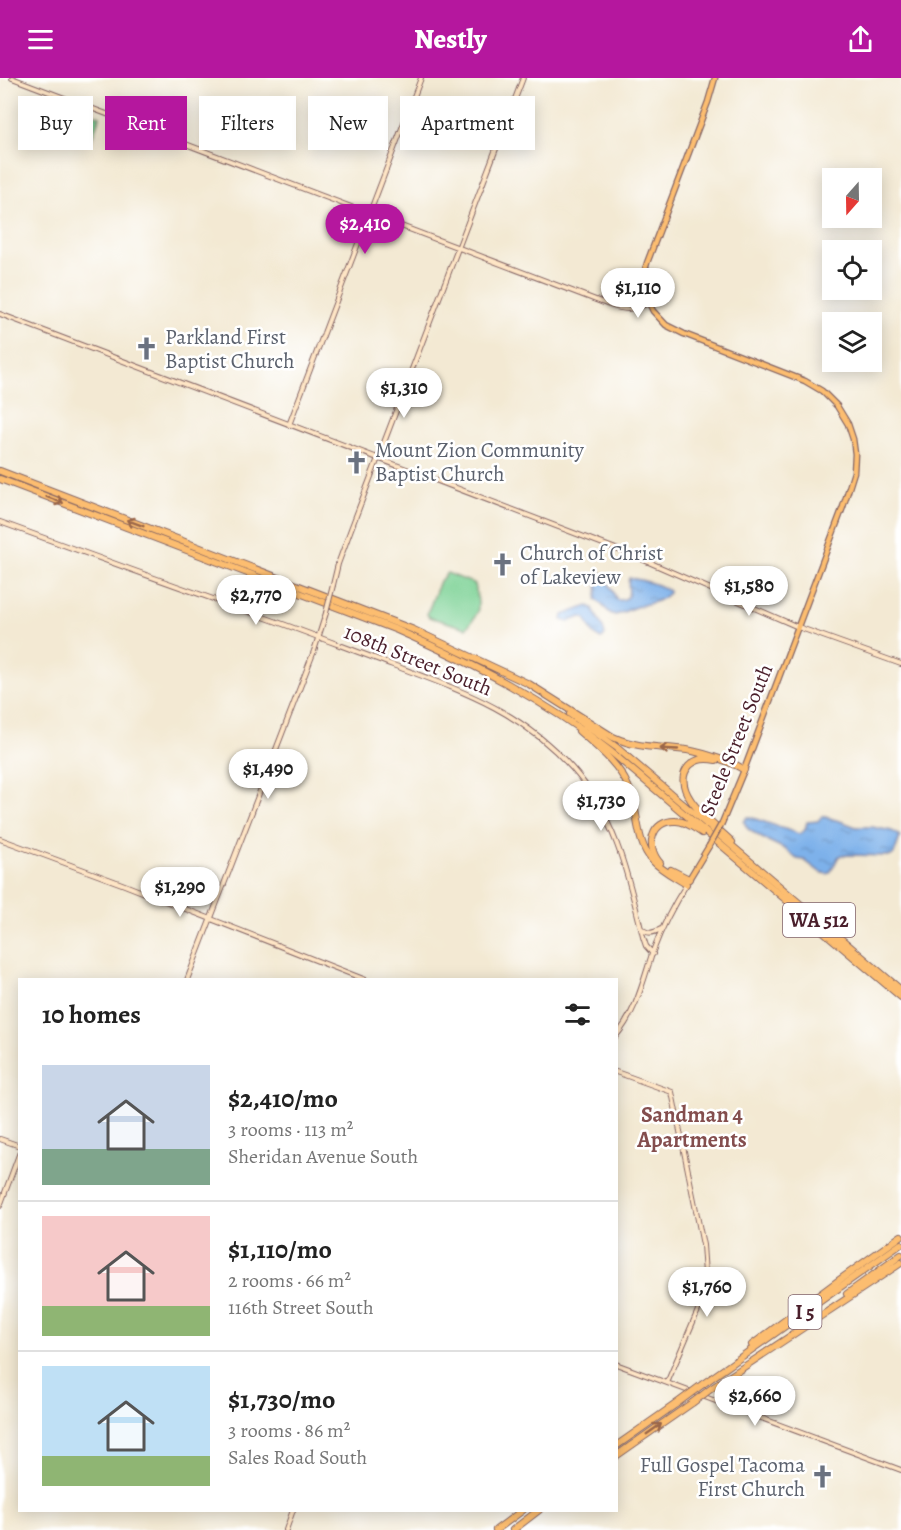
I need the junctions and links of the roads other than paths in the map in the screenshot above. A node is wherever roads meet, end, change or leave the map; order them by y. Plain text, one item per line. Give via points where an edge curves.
1 (12, 78) edge
2 (421, 78) edge
3 (523, 78) edge
4 (715, 78) edge
5 (369, 214) junction
6 (458, 248) junction
7 (648, 303) junction
8 (0, 314) edge
9 (289, 425) junction
10 (378, 459) junction
11 (0, 471) edge
12 (0, 479) edge
13 (0, 522) edge
14 (798, 627) junction
15 (319, 637) junction
16 (901, 664) edge
17 (501, 671) junction
18 (560, 715) junction
19 (744, 770) junction
20 (0, 839) edge
21 (750, 866) junction
22 (687, 882) junction
23 (211, 919) junction
24 (640, 927) junction
25 (662, 929) junction
26 (652, 954) junction
27 (188, 978) edge
28 (361, 978) edge
29 (886, 981) junction
30 (901, 989) edge
31 (901, 997) edge
32 (901, 1002) edge
33 (618, 1033) edge
34 (618, 1073) edge
35 (0, 1139) edge
36 (18, 1145) edge
37 (18, 1157) edge
38 (0, 1206) edge
39 (901, 1235) edge
40 (901, 1244) edge
41 (901, 1255) edge
42 (901, 1263) edge
43 (771, 1349) junction
44 (618, 1365) edge
45 (710, 1380) junction
46 (667, 1383) junction
47 (618, 1445) edge
48 (618, 1455) edge
49 (901, 1470) edge
50 (292, 1512) edge
51 (521, 1512) edge
52 (536, 1512) edge
53 (286, 1530) edge
54 (496, 1530) edge
55 (513, 1530) edge

1 - 5 street
2 - 5 street
3 - 6 street
4 - 7 main road via 647,263 643,284
5 - 6 street
5 - 9 street
6 - 7 street via 619,309 636,309
6 - 10 street
7 - 14 main road, Steele Street South via 675,330 822,390 845,418 854,444 852,483
8 - 9 street
9 - 10 street
10 - 14 street via 644,560
10 - 15 street, bridge via 340,559
17 -> 11 highway, WA 512 via 414,630
12 -> 18 highway, WA 512 via 397,630 510,684
13 - 15 street, 108th Street South
14 - 16 street
14 - 19 main road, Steele Street South
15 - 23 street
15 - 24 street, 108th Street South via 476,697 517,720 562,757 593,796 613,832
19 -> 17 highway via 704,753 625,742
17 - 21 highway, WA 512 via 616,747
18 - 21 highway, WA 512 via 589,734
18 - 22 highway via 619,770 631,792 646,852 657,865
19 - 21 highway via 701,759 688,767 683,784 690,800 744,853
19 - 22 main road, Steele Street South, bridge via 722,823
20 - 23 street
21 - 22 highway via 736,861 705,836 675,820 656,829 651,847 661,864
21 - 29 highway, WA 512
22 - 25 street, Steele Street South
23 - 27 street
23 - 28 street
24 - 25 street via 648,933
24 - 26 street, 108th Street South
25 - 26 street, Steele Street South
26 - 33 street, Steele Street South via 635,1006
29 - 30 highway
29 - 31 highway, WA 512
29 - 32 highway
34 - 46 street via 672,1092 703,1245 702,1297
35 - 36 street
37 - 38 street
39 - 45 highway
40 - 45 highway, I 5
41 - 43 highway, I 5
42 - 43 highway
48 -> 43 highway, I 5, bridge
44 - 46 street
45 - 47 highway, I 5, bridge
46 - 49 street
50 - 53 street
51 - 54 highway
52 - 55 highway

